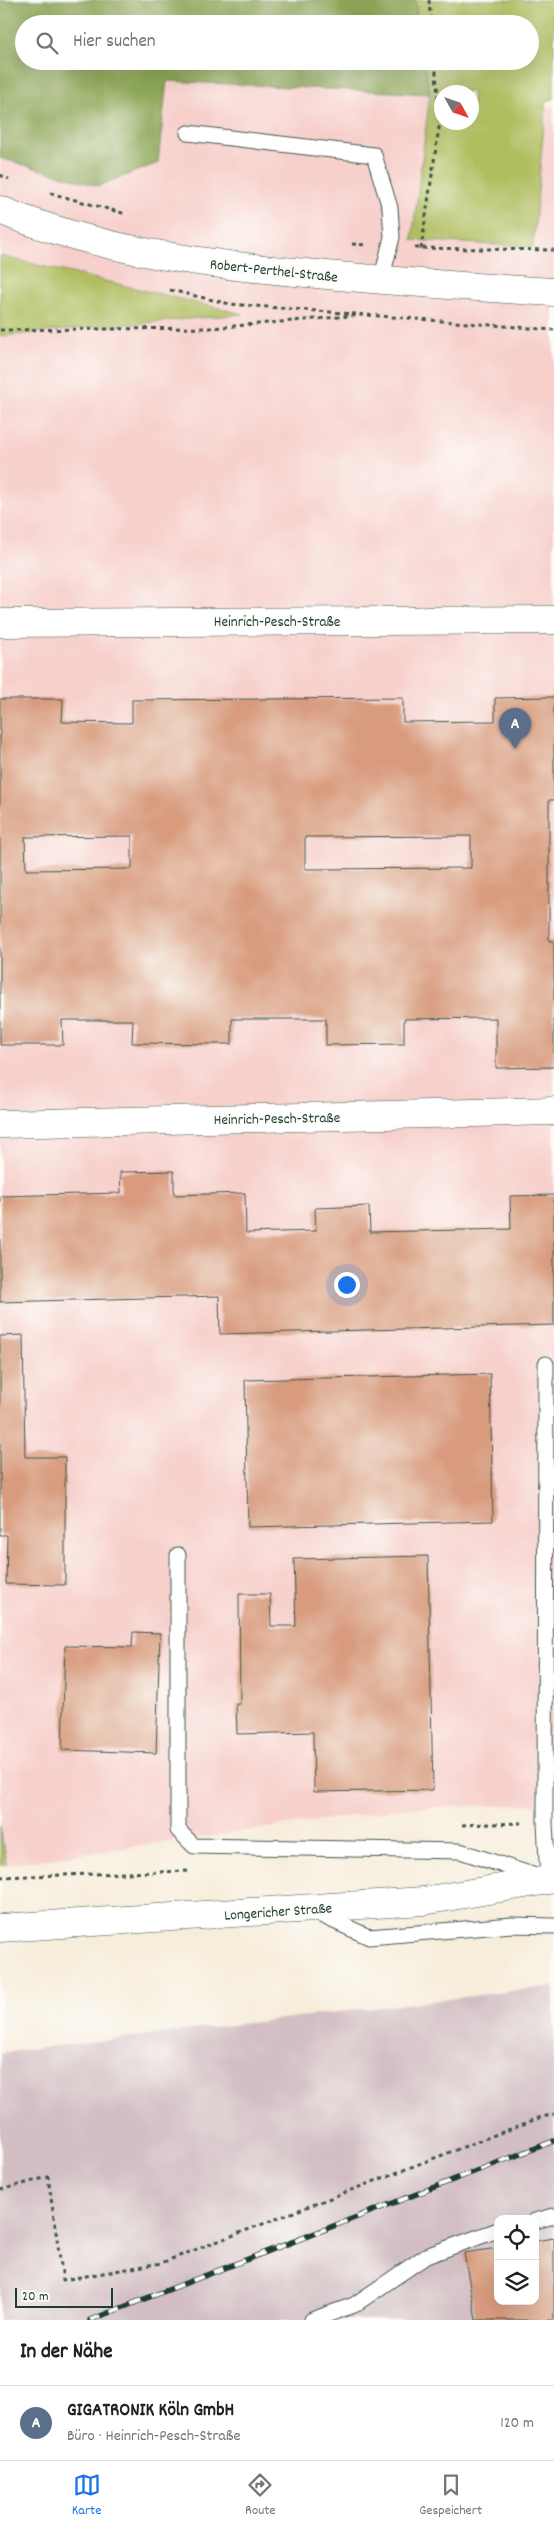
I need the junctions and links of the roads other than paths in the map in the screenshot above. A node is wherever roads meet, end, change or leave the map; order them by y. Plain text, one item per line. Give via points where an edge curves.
1 (188, 133) dead end
2 (0, 210) edge
3 (380, 280) junction
4 (554, 292) edge
5 (554, 620) edge
6 (0, 623) edge
7 (554, 1111) edge
8 (0, 1124) edge
9 (546, 1364) dead end
10 (178, 1555) dead end
11 (551, 1879) edge
12 (308, 1910) junction
13 (554, 1926) edge
14 (6, 1932) edge
15 (554, 2216) edge
16 (539, 2220) edge
17 (494, 2231) edge
18 (312, 2320) edge

1 - 3 lane via 374,155 390,208 391,247
2 - 3 street, Robert-Perthel-Straße via 75,235 169,258
3 - 4 street, Robert-Perthel-Straße
5 - 6 street, Heinrich-Pesch-Straße
7 - 8 street, Heinrich-Pesch-Straße
9 - 11 lane via 545,1823
10 - 11 lane via 178,1830 194,1846 460,1851
11 - 12 street, Longericher Straße via 423,1901
12 - 13 lane via 369,1937 512,1925
12 - 14 street, Longericher Straße
15 - 16 lane
17 - 18 lane via 426,2256 354,2305

